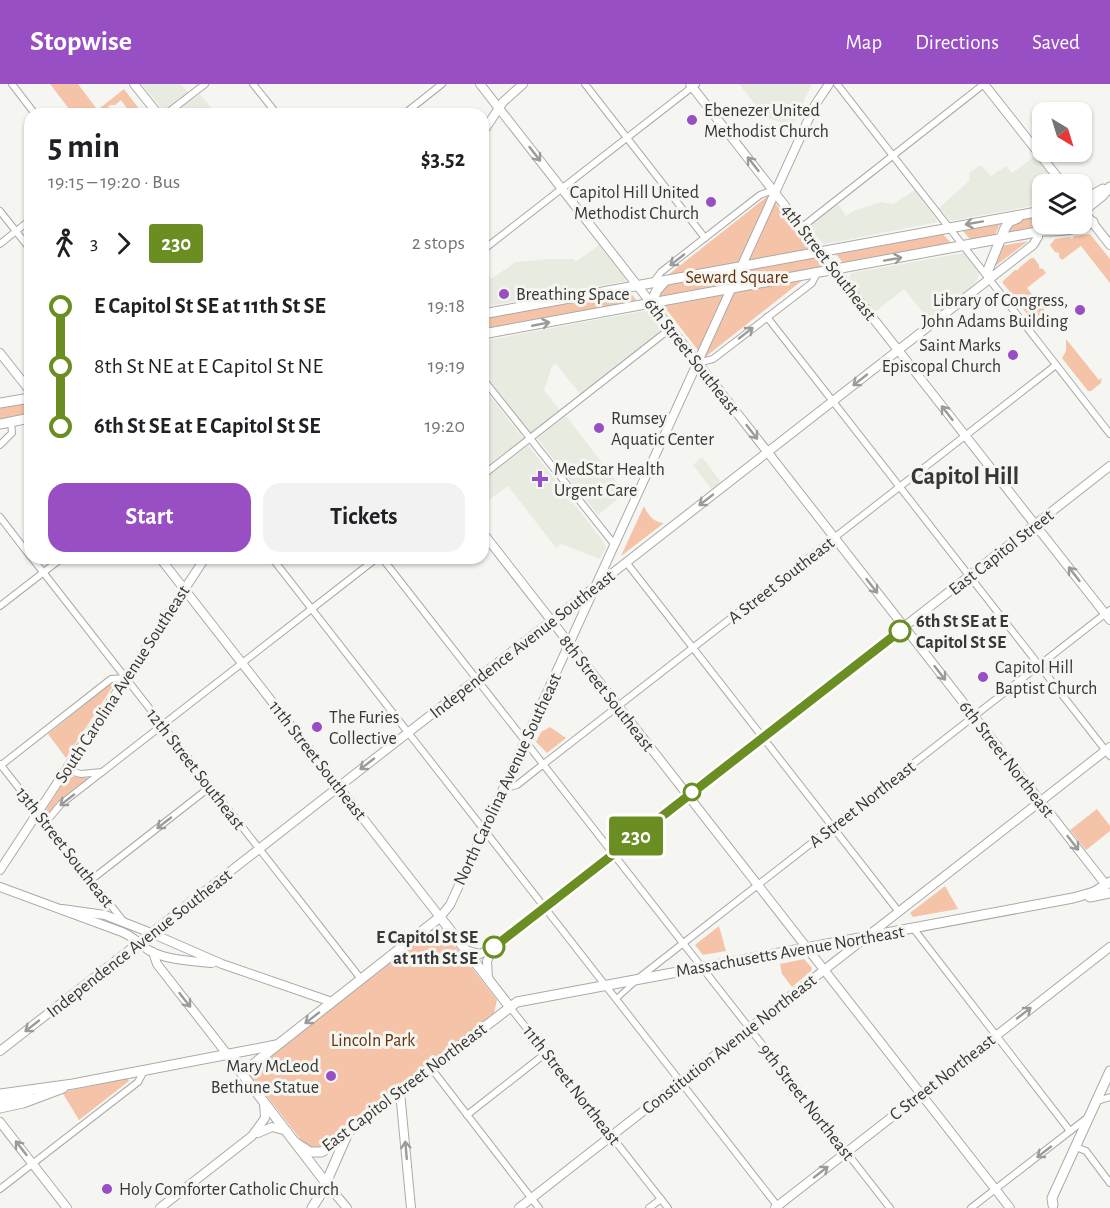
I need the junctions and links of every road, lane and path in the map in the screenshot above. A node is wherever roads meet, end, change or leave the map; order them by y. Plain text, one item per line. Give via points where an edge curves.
1 (12, 84) edge
2 (134, 84) edge
3 (205, 84) edge
4 (253, 84) edge
5 (442, 84) edge
6 (480, 84) edge
7 (523, 84) edge
8 (585, 84) edge
9 (829, 84) edge
10 (837, 84) edge
11 (984, 84) edge
12 (693, 85) edge
13 (30, 108) edge
14 (153, 108) edge
15 (174, 108) edge
16 (272, 108) edge
17 (412, 108) edge
18 (499, 108) junction
19 (489, 123) edge
20 (627, 138) junction
21 (892, 155) junction
22 (1054, 174) edge
23 (1110, 186) edge
24 (562, 189) junction
25 (775, 192) junction
26 (1092, 200) edge
27 (0, 211) edge
28 (1031, 213) joint
29 (1093, 222) edge
30 (24, 225) edge
31 (802, 227) junction
32 (949, 228) junction
33 (16, 231) junction
34 (1032, 233) edge
35 (1039, 234) edge
36 (705, 238) junction
37 (1001, 239) junction
38 (24, 241) edge
39 (0, 244) edge
40 (1110, 244) edge
41 (489, 245) edge
42 (964, 246) junction
43 (821, 252) junction
44 (741, 266) junction
45 (835, 270) junction
46 (817, 273) junction
47 (989, 279) junction
48 (665, 280) junction
49 (653, 283) junction
50 (637, 285) junction
51 (731, 289) junction
52 (651, 303) junction
53 (489, 313) edge
54 (767, 317) junction
55 (671, 328) junction
56 (489, 333) edge
57 (898, 350) junction
58 (0, 353) edge
59 (698, 363) junction
60 (1056, 365) junction
61 (24, 383) edge
62 (489, 387) edge
63 (24, 399) edge
64 (833, 401) junction
65 (0, 403) edge
66 (24, 419) edge
67 (11, 422) junction
68 (0, 424) edge
69 (1110, 434) edge
70 (965, 436) junction
71 (530, 438) junction
72 (0, 445) edge
73 (767, 452) junction
74 (1110, 466) edge
75 (489, 470) edge
76 (900, 487) junction
77 (0, 517) edge
78 (1035, 525) junction
79 (834, 538) junction
80 (489, 541) edge
81 (614, 544) junction
82 (24, 548) edge
83 (626, 562) junction
84 (37, 564) edge
85 (54, 564) edge
86 (165, 564) edge
87 (201, 564) edge
88 (277, 564) edge
89 (368, 564) edge
90 (387, 564) edge
91 (43, 572) junction
92 (969, 576) junction
93 (596, 586) junction
94 (184, 589) junction
95 (0, 606) edge
96 (311, 609) junction
97 (1108, 615) edge
98 (551, 621) junction
99 (904, 627) junction
100 (569, 644) junction
101 (693, 648) junction
102 (242, 663) junction
103 (1039, 666) junction
104 (125, 678) junction
105 (477, 679) junction
106 (618, 706) junction
107 (974, 717) junction
108 (162, 725) junction
109 (408, 733) junction
110 (763, 737) junction
111 (525, 741) junction
112 (1108, 751) edge
113 (0, 765) edge
114 (544, 765) junction
115 (66, 770) junction
116 (103, 772) junction
117 (210, 787) junction
118 (339, 787) junction
119 (503, 789) junction
120 (688, 796) junction
121 (1040, 801) junction
122 (38, 812) junction
123 (46, 822) junction
124 (833, 827) junction
125 (484, 831) junction
126 (259, 849) junction
127 (614, 854) junction
128 (0, 870) edge
129 (91, 880) junction
130 (758, 885) junction
131 (0, 887) edge
132 (1109, 887) edge
133 (544, 908) junction
134 (62, 909) junction
135 (899, 912) junction
136 (440, 917) junction
137 (124, 922) junction
138 (912, 928) junction
139 (122, 932) junction
140 (151, 933) junction
141 (866, 937) junction
142 (139, 942) junction
143 (683, 944) junction
144 (494, 947) junction
145 (1110, 947) edge
146 (806, 948) junction
147 (465, 949) junction
148 (153, 952) junction
149 (475, 963) joint
150 (222, 964) junction
151 (702, 967) junction
152 (824, 970) junction
153 (488, 979) junction
154 (638, 979) junction
155 (361, 980) junction
156 (605, 985) junction
157 (616, 999) junction
158 (332, 1002) junction
159 (509, 1006) junction
160 (749, 1028) junction
161 (996, 1036) junction
162 (278, 1044) junction
163 (0, 1051) edge
164 (546, 1053) junction
165 (227, 1054) junction
166 (431, 1068) junction
167 (144, 1071) junction
168 (1110, 1071) edge
169 (242, 1073) junction
170 (680, 1082) junction
171 (73, 1084) junction
172 (47, 1086) junction
173 (1110, 1086) edge
174 (400, 1092) junction
175 (0, 1094) edge
176 (921, 1094) junction
177 (1103, 1099) edge
178 (0, 1101) edge
179 (264, 1101) junction
180 (0, 1108) edge
181 (467, 1115) junction
182 (1090, 1116) junction
183 (0, 1122) edge
184 (287, 1131) junction
185 (1070, 1131) junction
186 (348, 1132) junction
187 (252, 1136) junction
188 (611, 1136) junction
189 (296, 1143) junction
190 (1078, 1148) junction
191 (846, 1152) junction
192 (32, 1164) junction
193 (326, 1183) junction
194 (1110, 1183) edge
195 (0, 1189) edge
196 (995, 1189) junction
197 (531, 1198) junction
198 (661, 1199) junction
199 (1052, 1206) edge
200 (777, 1207) edge
201 (67, 1208) edge
202 (160, 1208) edge
203 (312, 1208) edge
204 (347, 1208) edge
205 (411, 1208) edge
206 (519, 1208) edge
207 (539, 1208) edge
208 (650, 1208) edge
209 (668, 1208) edge
210 (890, 1208) edge
211 (971, 1208) edge
212 (1010, 1208) edge

1 - 13 street
2 - 14 main road
3 - 15 street
4 - 16 street
5 - 17 street
6 - 18 street, 6th Street Southeast
7 - 18 street
8 - 20 street
9 - 25 street, North Carolina Avenue Southeast via 815,105
10 - 21 street
11 - 21 street
11 - 22 street
12 - 20 street
25 -> 12 street, 4th Street Southeast
18 - 19 street
18 -> 24 street, 6th Street Southeast
20 - 24 street
20 - 36 street
21 - 31 street
21 - 32 street
23 - 26 main road
24 - 41 street
24 - 50 street, 6th Street Southeast
25 - 31 street, 4th Street Southeast
25 - 36 street via 763,194
25 - 44 street, North Carolina Avenue Southeast
27 - 33 street
28 -> 32 main road
28 - 37 main road via 1009,222
29 - 40 street
30 - 33 street
31 - 43 street, 4th Street Southeast
32 - 42 street
32 - 43 main road
33 - 38 street
33 - 39 street
34 - 37 main road
35 - 47 main road, Independence Avenue Southeast via 1033,245
36 -> 49 street via 661,272
37 - 42 main road
37 - 47 main road via 988,270
45 -> 42 main road
42 - 47 street
43 - 44 main road
43 - 45 main road, 4th Street Southeast
43 - 46 main road
44 - 48 main road
44 - 51 street, North Carolina Avenue Southeast
45 - 46 main road
45 - 57 main road, 4th Street Southeast
46 - 51 main road
46 - 54 street via 812,283
47 - 57 main road, Independence Avenue Southeast
47 - 60 street
48 - 49 main road
48 - 52 main road
49 - 50 main road
50 - 52 street, 6th Street Southeast
50 - 53 main road
51 - 52 main road
51 - 59 street, North Carolina Avenue Southeast
52 - 55 main road, 6th Street Southeast
56 -> 52 main road
59 -> 54 street via 713,359
54 - 64 street
55 - 59 main road, 6th Street Southeast
55 - 71 street
57 -> 64 main road, Independence Avenue Southeast
70 -> 57 main road, 4th Street Southeast
58 - 61 main road
59 -> 73 main road, 6th Street Southeast
59 - 81 street, North Carolina Avenue Southeast
60 - 69 street
60 - 70 street, A Street Southeast
62 - 71 street
63 - 65 main road
64 - 73 main road, Independence Avenue Southeast
64 - 76 street
66 - 67 main road
67 - 68 main road
67 - 72 street via 12,433
70 - 76 street, A Street Southeast
70 - 78 main road, 4th Street Southeast
71 - 75 street
71 - 81 street
73 - 79 main road, 6th Street Southeast
73 -> 83 main road, Independence Avenue Southeast
74 - 78 main road, East Capitol Street
76 - 79 street, A Street Southeast
76 - 92 street
77 - 82 street, 12th Street Southeast
78 - 92 main road, East Capitol Street
97 -> 78 main road, 4th Street Southeast
79 -> 99 main road, 6th Street Southeast
79 - 101 street, A Street Southeast
80 - 98 main road, 8th Street Southeast
81 - 93 street, North Carolina Avenue Southeast
83 - 93 main road, Independence Avenue Southeast
83 - 101 street
84 - 91 street, 12th Street Southeast
85 - 91 street
86 - 94 main road, 11th Street Southeast
87 - 94 street, South Carolina Avenue Southeast
88 - 96 street
89 - 96 street
90 - 105 street, 9th Street Northeast
91 - 95 street
91 - 104 street, 12th Street Southeast
92 - 99 main road, East Capitol Street
92 - 103 street
93 - 98 main road, Independence Avenue Southeast
93 - 100 street, North Carolina Avenue Southeast
94 - 102 main road, 11th Street Southeast
94 - 104 street, South Carolina Avenue Southeast
96 - 102 street
96 - 109 street
97 - 103 street, A Street Northeast
98 - 100 main road, 8th Street Southeast
98 - 105 main road, Independence Avenue Southeast
99 -> 107 main road, 6th Street Northeast
99 - 110 main road, East Capitol Street
100 - 106 main road, 8th Street Southeast
100 - 111 street, North Carolina Avenue Southeast
101 - 106 street, A Street Southeast
101 - 110 street
102 - 108 street
102 - 118 main road, 11th Street Southeast
103 - 107 street, A Street Northeast
103 - 112 street
104 - 108 street, 12th Street Southeast
104 - 113 street via 111,679
104 - 115 street, South Carolina Avenue Southeast
105 - 109 main road, Independence Avenue Southeast
105 - 111 street, 9th Street Northeast
106 - 114 street, A Street Southeast
106 - 120 main road, 8th Street Southeast
107 - 121 main road, 6th Street Northeast
107 - 124 street, A Street Northeast
108 - 116 street
108 - 117 street, 12th Street Southeast
109 -> 118 main road, Independence Avenue Southeast
109 - 125 street
110 - 120 main road, East Capitol Street
110 - 124 street
111 - 114 street, 9th Street Northeast
111 - 119 street, North Carolina Avenue Southeast
112 - 121 main road, Constitution Avenue Northeast
113 - 122 street, 13th Street Southeast
114 - 119 street, A Street Southeast
114 - 127 street, 9th Street Northeast
115 - 116 street via 81,774
115 - 122 street, South Carolina Avenue Southeast
116 -> 123 street via 61,804
117 - 126 street, 12th Street Southeast
117 -> 129 street
118 - 126 main road, Independence Avenue Southeast
118 - 136 main road, 11th Street Southeast
119 - 125 street, North Carolina Avenue Southeast
120 - 127 main road, East Capitol Street
120 - 130 main road, 8th Street Southeast
121 -> 132 main road, 6th Street Northeast
121 - 135 main road, Constitution Avenue Northeast
122 - 123 street, 13th Street Southeast
122 - 128 street, South Carolina Avenue Southeast
123 - 129 street, 13th Street Southeast
124 - 130 street, A Street Northeast
124 - 135 street
125 - 133 street
125 - 136 street, North Carolina Avenue Southeast via 450,905
126 - 140 main road, Independence Avenue Southeast
126 - 155 street, 12th Street Southeast
127 - 133 main road, East Capitol Street
127 - 143 street, 9th Street Northeast
129 - 137 street, 13th Street Southeast
130 - 143 street, A Street Northeast
130 - 146 main road, 8th Street Southeast
131 - 134 street
132 - 138 main road, Massachusetts Avenue Northeast via 1073,898
133 - 144 main road, East Capitol Street
133 - 156 street
134 - 137 street
134 - 139 street
135 - 141 main road, Constitution Avenue Northeast
136 - 147 main road, 11th Street Southeast
136 - 155 main road
137 - 139 street, 13th Street Southeast
137 - 140 street
138 - 141 main road, Massachusetts Avenue Northeast
138 - 161 street
139 - 142 street
140 - 142 main road, Independence Avenue Southeast
140 - 150 street
141 - 146 main road, Massachusetts Avenue Northeast
141 - 152 main road, Constitution Avenue Northeast
142 - 148 street
142 -> 163 main road, Independence Avenue Southeast
143 - 151 street, 9th Street Northeast
143 - 154 street, A Street Northeast
144 - 147 main road via 480,954
144 - 153 main road via 487,962
161 -> 145 main road, C Street Northeast
146 - 151 main road, Massachusetts Avenue Northeast
146 - 152 main road, 8th Street Southeast
147 - 149 main road, 11th Street Southeast
148 - 150 street
148 -> 165 main road via 157,964
149 - 153 main road, 11th Street Northeast
150 - 158 street
151 - 154 main road, Massachusetts Avenue Northeast
151 - 160 street, 9th Street Northeast
152 - 160 main road, Constitution Avenue Northeast
152 - 176 main road, 8th Street Southeast
153 - 159 main road, 11th Street Northeast
154 - 156 main road, Massachusetts Avenue Northeast
154 - 157 street, A Street Northeast
155 - 158 main road
156 - 157 street
156 - 159 main road, Massachusetts Avenue Northeast
157 - 170 street
158 -> 162 main road
159 - 164 street, 11th Street Northeast
159 - 166 main road, East Capitol Street Northeast
160 - 170 main road, Constitution Avenue Northeast
160 - 191 street, 9th Street Northeast
161 - 176 main road, C Street Northeast
161 - 185 street
162 - 165 main road
162 - 169 main road
164 - 181 street
164 - 188 street, 11th Street Northeast
165 - 167 main road
165 - 169 main road
166 - 174 main road, East Capitol Street Northeast
166 - 181 street
167 - 171 main road
167 - 192 street via 138,1082
168 - 177 main road
169 - 179 main road
170 - 188 main road, Constitution Avenue Northeast
170 - 200 street
171 - 172 main road
171 - 180 main road
172 - 175 main road
172 - 178 main road
173 - 177 main road
174 - 186 main road, East Capitol Street Northeast
205 -> 174 street
176 - 191 main road, C Street Northeast
176 - 196 main road, 8th Street Southeast
177 - 182 main road
177 - 190 main road
179 - 184 main road
179 - 187 main road via 265,1118
181 - 197 street
182 - 185 street
182 - 190 main road
192 -> 183 street
184 - 187 main road via 272,1127
184 - 189 main road
185 -> 196 street
186 - 189 main road, East Capitol Street Northeast via 319,1153
186 - 193 main road
187 - 202 main road
188 - 197 main road, Constitution Avenue Northeast
188 - 198 street, 11th Street Northeast
189 - 193 main road
190 - 194 street via 1087,1153
190 - 199 main road via 1058,1201
200 -> 191 main road, C Street Northeast
191 - 210 street, 9th Street Northeast
192 - 195 street
192 - 201 street
193 - 203 main road
193 - 204 street
196 - 211 street
196 - 212 main road, 8th Street Southeast
197 - 206 main road, Constitution Avenue Northeast
197 - 207 street
198 - 208 street
198 - 209 street, 11th Street Northeast

